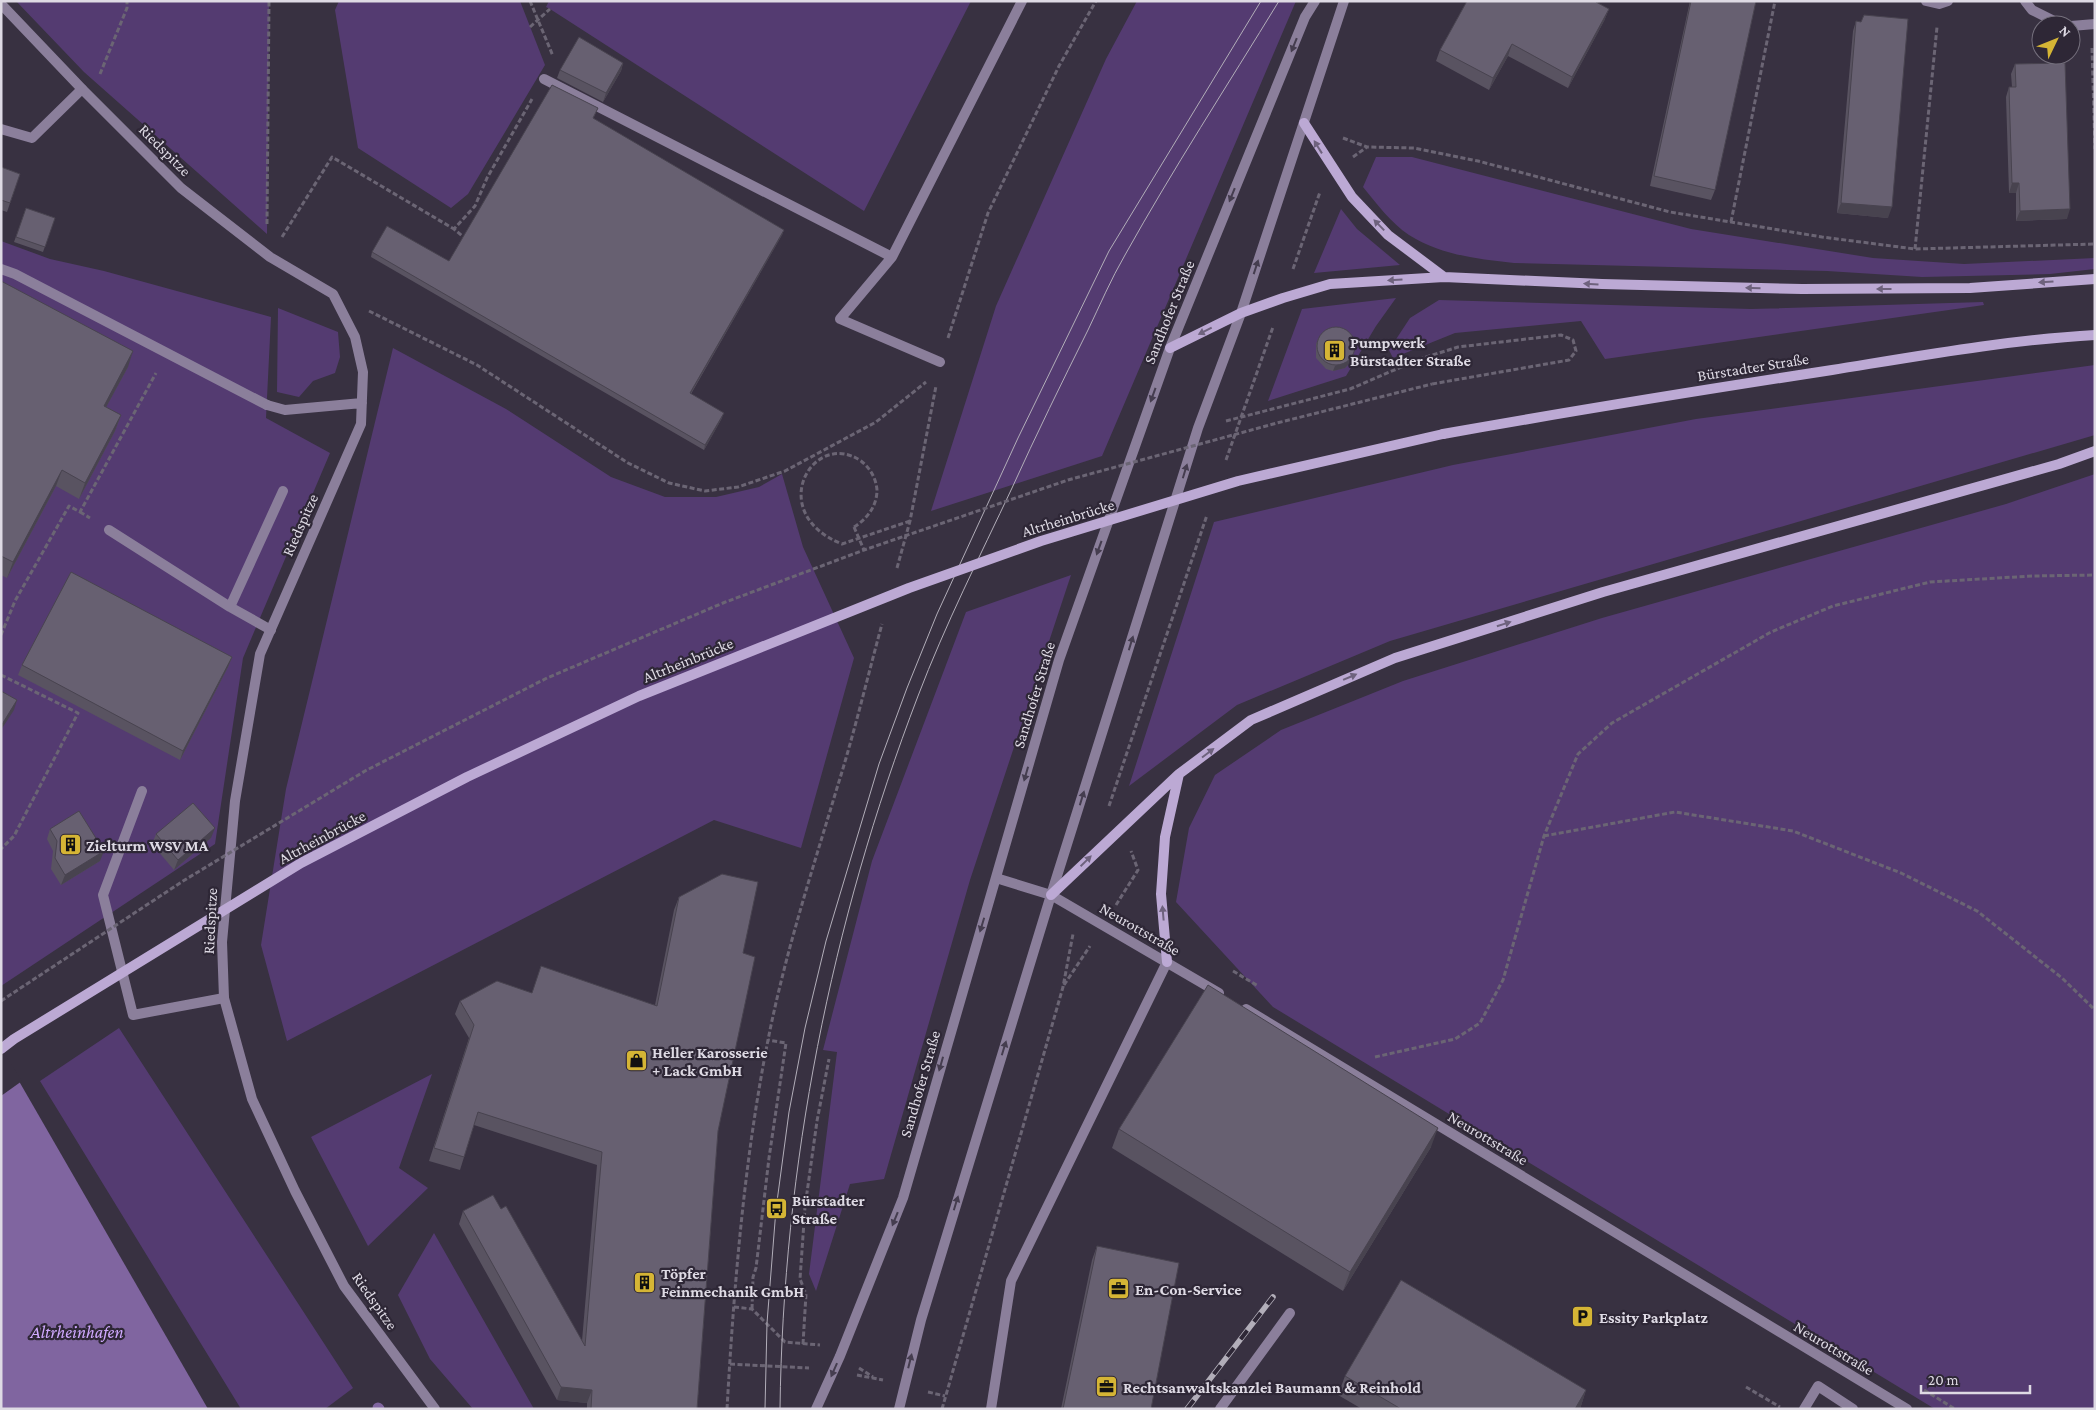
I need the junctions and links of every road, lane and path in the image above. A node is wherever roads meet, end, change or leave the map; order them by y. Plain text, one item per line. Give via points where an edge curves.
1 (127, 1) edge
2 (269, 1) edge
3 (530, 1) edge
4 (1022, 1) edge
5 (1096, 1) edge
6 (1315, 1) edge
7 (1344, 1) edge
8 (1776, 1) edge
9 (1926, 1) edge
10 (2025, 1) edge
11 (1944, 3) edge
12 (1, 4) edge
13 (550, 10) dead end
14 (2042, 15) edge
15 (538, 20) junction
16 (2093, 25) edge
17 (530, 27) dead end
18 (544, 79) junction
19 (82, 89) junction
20 (1304, 123) junction
21 (1, 128) edge
22 (1367, 147) dead end
23 (2095, 149) edge
24 (1731, 222) junction
25 (454, 229) junction
26 (471, 243) edge
27 (2095, 244) edge
28 (1914, 248) junction
29 (892, 256) junction
30 (270, 257) junction
31 (1, 269) edge
32 (1444, 277) junction
33 (2095, 279) edge
34 (333, 294) junction
35 (1241, 313) junction
36 (2095, 328) edge
37 (2095, 335) edge
38 (2068, 336) junction
39 (1170, 348) junction
40 (167, 353) junction
41 (939, 367) junction
42 (362, 403) junction
43 (1240, 417) dead end
44 (1443, 434) joint
45 (2095, 452) edge
46 (283, 491) dead end
47 (910, 521) junction
48 (109, 530) dead end
49 (864, 550) junction
50 (897, 569) dead end
51 (2095, 575) edge
52 (230, 607) junction
53 (884, 617) dead end
54 (271, 630) junction
55 (1, 635) edge
56 (1, 675) edge
57 (1179, 774) junction
58 (142, 791) dead end
59 (1111, 798) dead end
60 (1122, 826) junction
61 (1544, 836) junction
62 (1, 849) edge
63 (996, 878) junction
64 (1051, 894) junction
65 (1104, 924) junction
66 (1167, 962) junction
67 (224, 998) junction
68 (1, 1001) edge
69 (2095, 1010) edge
70 (768, 1040) junction
71 (1, 1049) edge
72 (1375, 1057) dead end
73 (829, 1060) dead end
74 (734, 1307) junction
75 (752, 1309) junction
76 (1290, 1312) dead end
77 (804, 1344) junction
78 (840, 1356) junction
79 (730, 1364) junction
80 (834, 1371) junction
81 (1746, 1387) dead end
82 (435, 1409) edge
83 (727, 1409) edge
84 (816, 1409) edge
85 (899, 1409) edge
86 (942, 1409) edge
87 (991, 1409) edge
88 (1220, 1409) edge
89 (1782, 1409) edge
90 (1804, 1409) edge
91 (1853, 1409) edge
92 (1907, 1409) edge

1 - 19 path via 101,72
2 - 30 path via 267,234
3 - 15 path
4 - 29 street
5 - 41 path via 1060,66 988,213
6 -> 39 street, Sandhofer Straße via 1305,17
7 - 20 street
8 - 24 path
9 - 11 street
10 - 14 street
11 - 28 path
12 - 19 street, Riedspitze
13 - 15 path
15 - 17 path
15 - 18 path via 554,61
16 - 23 path
18 - 25 path via 487,178 475,206
18 - 29 street
19 - 21 street via 32,138
19 - 30 street, Riedspitze via 181,188
32 -> 20 main road via 1388,234 1352,197
35 -> 20 street
22 - 24 path via 1414,148 1478,161 1670,212
24 - 28 path
25 - 26 path
25 - 30 path via 332,157
27 - 28 path
29 - 41 street via 840,319
30 - 34 street, Riedspitze
31 - 40 street
33 -> 32 main road via 1970,288 1802,289
32 -> 35 main road via 1330,284
34 - 41 path via 477,364 628,463 669,483 705,491 738,487 785,471 876,422
34 - 42 street, Riedspitze via 355,337 363,372
35 -> 39 main road
64 -> 35 street via 1198,428
36 - 38 main road, Bürstadter Straße
37 - 38 main road, Bürstadter Straße
38 - 44 main road, Bürstadter Straße via 1598,406
39 -> 63 street, Sandhofer Straße via 1059,660
40 - 42 street via 267,405 285,410
40 - 55 path via 80,512 69,506 15,601
41 - 47 path
42 - 54 street, Riedspitze via 361,424
43 - 49 path, bridge via 1350,389 1420,359 1458,347 1561,335 1573,340 1576,351 1569,360 1432,384 1068,480
44 - 71 main road, Altrheinbrücke, bridge via 1238,482 1041,541 909,588 639,696 467,777 301,863
57 -> 45 main road via 1251,720 1396,658 1603,592
46 - 52 street
47 - 49 path, bridge via 842,544 833,540 814,525 800,501 803,478 808,469 826,457 836,454 855,457 871,470 875,478 877,496 874,505 854,527
47 - 50 path
48 - 52 street
49 - 68 path, bridge via 722,603 547,678 365,772 183,881
51 - 61 path via 1930,582 1833,606 1770,632 1612,723 1578,754
52 - 54 street
53 - 70 path via 838,786 804,892
54 - 67 street, Riedspitze via 260,654 235,801 222,942
56 - 62 path via 78,713 14,836
57 - 60 main road
66 -> 57 main road via 1161,894 1165,837
58 - 67 street via 103,895 133,1015
59 - 60 path
64 -> 60 main road
60 - 65 path via 1138,870
61 - 69 path via 1675,812 1793,831 1901,873 1977,912 2062,978
61 - 72 path via 1502,980 1480,1023 1455,1039
63 - 64 street, Neurottstraße
63 -> 78 street, Sandhofer Straße via 903,1198
64 - 65 street, Neurottstraße
85 -> 64 street via 921,1320
65 - 66 street, Neurottstraße
65 - 86 path via 1063,987
66 - 87 street via 1010,1281
66 - 92 street, Neurottstraße
67 - 82 street, Riedspitze via 252,1099 295,1192 344,1286
70 - 74 path via 750,1148
70 - 75 path via 786,1043 753,1277
73 - 77 path via 805,1207 800,1279 806,1294
74 - 75 path
74 - 79 path
75 - 77 path via 785,1342
76 - 88 street
77 - 78 path via 825,1346
78 -> 80 street, Sandhofer Straße
78 - 80 path via 874,1378
79 - 80 path
79 - 83 path
80 - 84 street, Sandhofer Straße
81 - 89 path
90 - 91 street via 1818,1386

